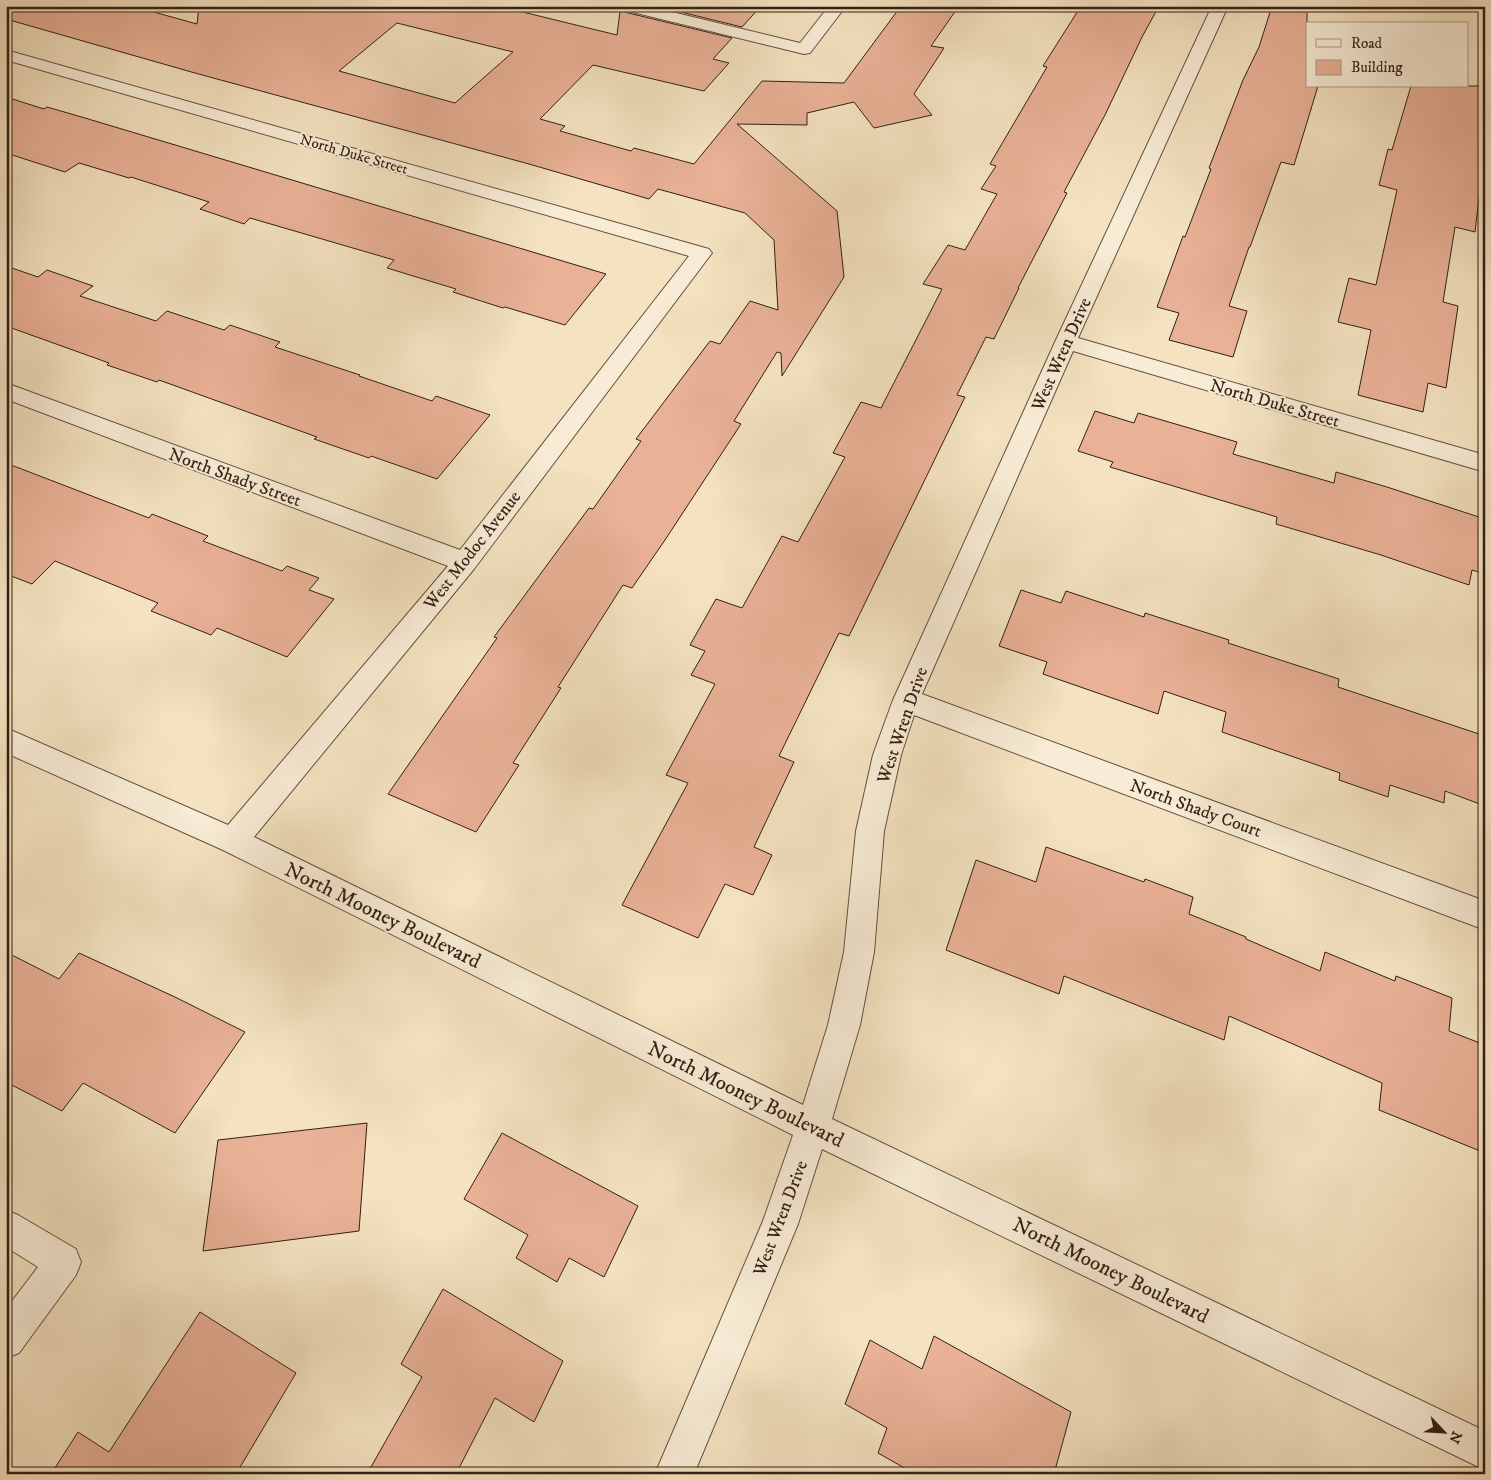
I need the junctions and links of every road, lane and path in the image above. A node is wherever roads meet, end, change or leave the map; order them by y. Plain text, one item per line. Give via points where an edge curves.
1 (626, 6) edge
2 (838, 6) edge
3 (1220, 6) edge
4 (6, 55) edge
5 (702, 253) joint
6 (1066, 342) junction
7 (6, 391) edge
8 (1485, 464) edge
9 (464, 562) junction
10 (906, 700) junction
11 (6, 740) edge
12 (233, 841) junction
13 (1485, 916) edge
14 (813, 1127) junction
15 (6, 1227) edge
16 (6, 1340) edge
17 (1485, 1451) edge
18 (674, 1474) edge

1 - 2 street via 804,49
3 - 6 street, West Wren Drive
4 - 5 street, North Duke Street
5 - 9 street, West Modoc Avenue
6 - 8 street, North Duke Street
6 - 10 street, West Wren Drive
7 - 9 street, North Shady Street
9 - 12 street, West Modoc Avenue
10 - 13 street, North Shady Court
10 - 14 street, West Wren Drive via 887,755 870,831 859,952 844,1025
11 - 12 street, North Mooney Boulevard
12 - 14 street, North Mooney Boulevard
14 - 17 street, North Mooney Boulevard
14 - 18 street, West Wren Drive via 780,1224
15 - 16 street via 63,1262

